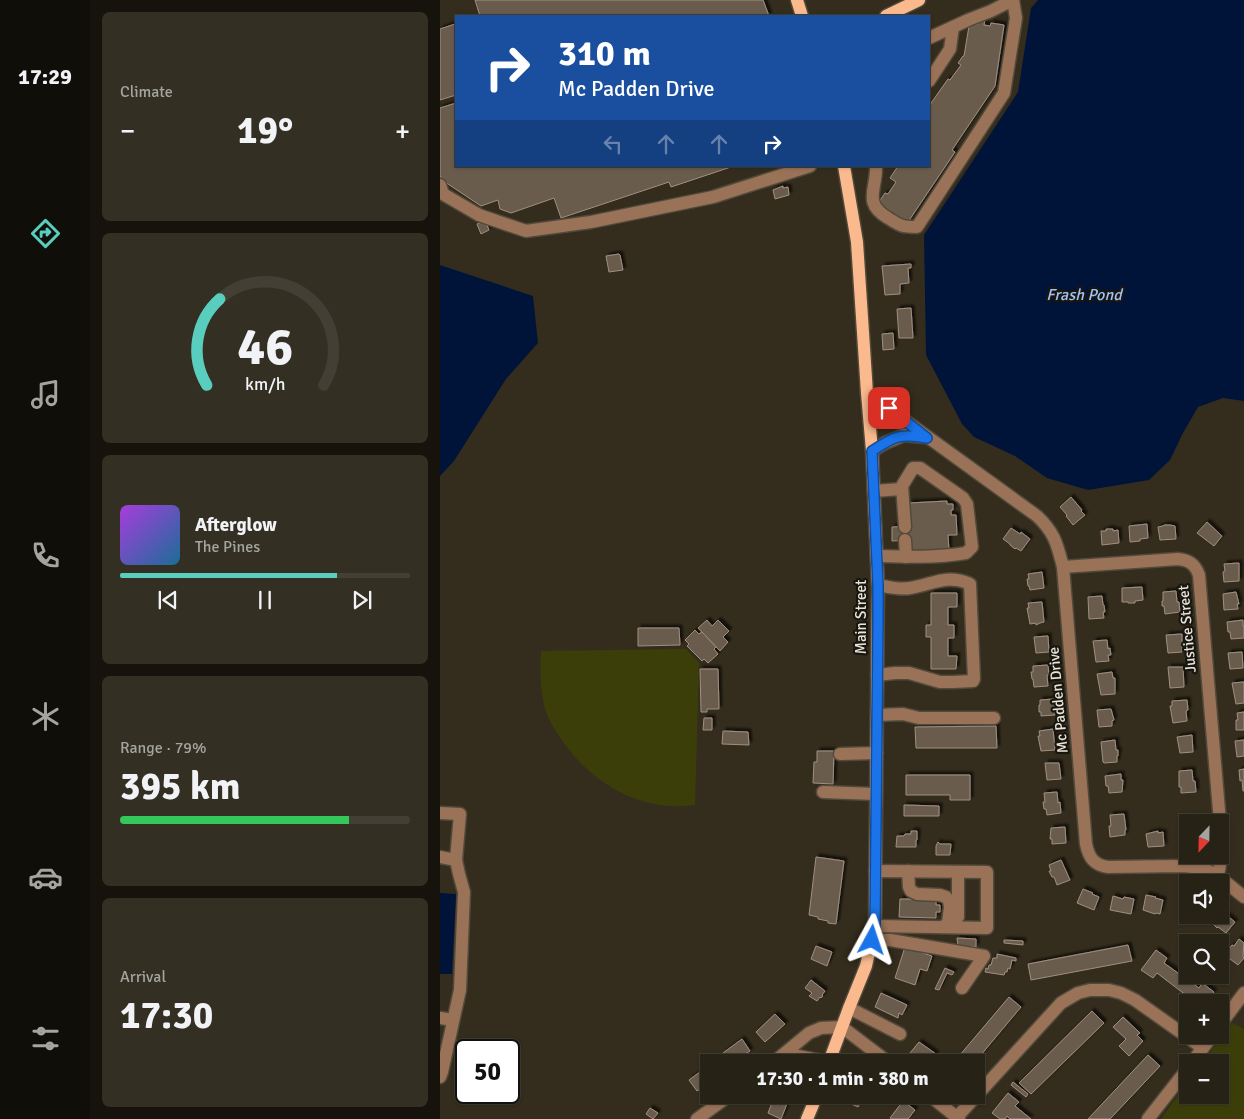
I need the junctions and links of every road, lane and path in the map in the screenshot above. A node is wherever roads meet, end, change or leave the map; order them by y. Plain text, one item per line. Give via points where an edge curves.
1 (797, 0) edge
2 (919, 0) edge
3 (1013, 0) edge
4 (802, 15) edge
5 (888, 15) edge
6 (953, 27) junction
7 (930, 38) edge
8 (930, 80) edge
9 (807, 167) edge
10 (844, 167) edge
11 (877, 167) edge
12 (440, 185) edge
13 (867, 393) junction
14 (927, 438) junction
15 (872, 451) junction
16 (902, 489) junction
17 (874, 491) junction
18 (905, 527) dead end
19 (905, 540) dead end
20 (876, 556) junction
21 (906, 557) junction
22 (1063, 567) junction
23 (878, 585) junction
24 (877, 676) junction
25 (877, 715) junction
26 (994, 718) dead end
27 (877, 753) junction
28 (840, 754) dead end
29 (823, 792) dead end
30 (875, 794) junction
31 (440, 813) edge
32 (1219, 814) edge
33 (440, 857) edge
34 (456, 860) junction
35 (875, 871) junction
36 (908, 871) junction
37 (958, 872) junction
38 (1214, 874) edge
39 (1229, 884) edge
40 (1244, 896) edge
41 (875, 926) junction
42 (943, 927) junction
43 (958, 927) junction
44 (872, 940) junction
45 (962, 988) dead end
46 (1244, 992) edge
47 (849, 1008) junction
48 (1229, 1013) edge
49 (446, 1019) edge
50 (842, 1027) junction
51 (900, 1034) dead end
52 (1206, 1044) edge
53 (1203, 1048) junction
54 (784, 1054) edge
55 (832, 1054) edge
56 (877, 1054) edge
57 (1198, 1054) edge
58 (440, 1077) edge
59 (1179, 1079) edge
60 (718, 1104) edge
61 (813, 1104) edge
62 (940, 1104) edge
63 (958, 1118) edge
64 (697, 1119) edge
65 (807, 1119) edge
66 (1148, 1119) edge

1 - 4 main road
2 - 5 main road
3 - 6 street
3 - 11 street via 1016,18 1004,93 916,227 904,227 874,207
6 - 7 street
6 - 8 street via 950,49
9 - 12 street via 713,197 591,222 526,230 480,215 443,194
10 - 13 main road, Main Street via 857,242
13 - 14 street, Mc Padden Drive
13 - 15 main road, Main Street
14 - 15 street via 904,435
14 - 22 street, Mc Padden Drive via 1037,516 1056,541
15 - 17 main road, Main Street
16 - 17 street
16 - 18 street
16 - 21 street via 913,468 920,468 964,498 972,547 966,554
17 - 20 main road, Main Street
19 - 21 street
20 - 21 street
20 - 23 main road, Main Street
22 - 32 street, Justice Street via 1178,559 1194,565 1199,575
22 - 38 street, Mc Padden Drive via 1089,855 1099,865 1108,867 1182,866 1203,868
23 - 24 main road, Main Street
23 - 24 street via 909,588 942,580 970,584 974,679 940,682 909,674
24 - 25 main road, Main Street
25 - 26 street
25 - 27 main road, Main Street
27 - 28 street
27 - 30 main road, Main Street
29 - 30 street
30 - 35 main road, Main Street
31 - 34 street via 460,814
33 - 34 street
34 - 49 street via 464,892 460,990
35 - 36 street
35 - 41 main road, Main Street
36 - 37 street
36 - 42 street via 911,891 940,895 949,901 948,923
37 - 43 street
37 - 43 street via 987,872 987,928
39 - 40 street, Mc Padden Drive
41 - 42 street
41 - 44 main road, Main Street
42 - 43 street
44 - 45 street via 890,940 984,956
44 - 47 main road, Main Street via 866,966
46 - 48 street
47 - 50 main road, Main Street
47 - 51 street
49 - 58 street
50 - 54 street via 821,1028 809,1033
50 - 55 main road, Main Street
50 - 56 street
52 - 53 street
53 - 57 street
53 - 63 street via 1121,992 1090,990 1078,993 1061,1003
59 - 66 street
60 - 64 street
61 - 65 main road
62 - 63 street

